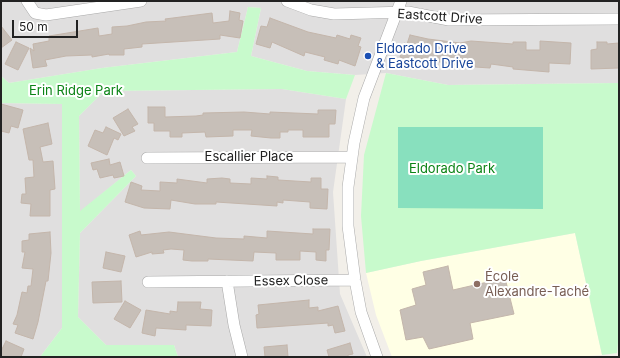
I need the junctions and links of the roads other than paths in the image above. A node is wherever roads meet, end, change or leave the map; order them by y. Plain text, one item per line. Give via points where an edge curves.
1 (27, 1) edge
2 (140, 1) edge
3 (287, 1) edge
4 (401, 1) edge
5 (397, 13) junction
6 (619, 19) edge
7 (351, 157) junction
8 (147, 158) dead end
9 (355, 280) junction
10 (227, 281) junction
11 (148, 282) dead end
12 (242, 357) edge
13 (377, 357) edge

1 - 2 street via 35,13 46,15
3 - 5 street, Eastcott Drive via 311,10 334,14
4 - 5 street
5 - 6 street, Eastcott Drive via 408,12 458,20
5 - 7 street via 364,98
7 - 8 street, Escallier Place
7 - 9 street via 348,215
9 - 10 street, Essex Close
9 - 13 street via 361,312
10 - 11 street, Essex Close
10 - 12 street

